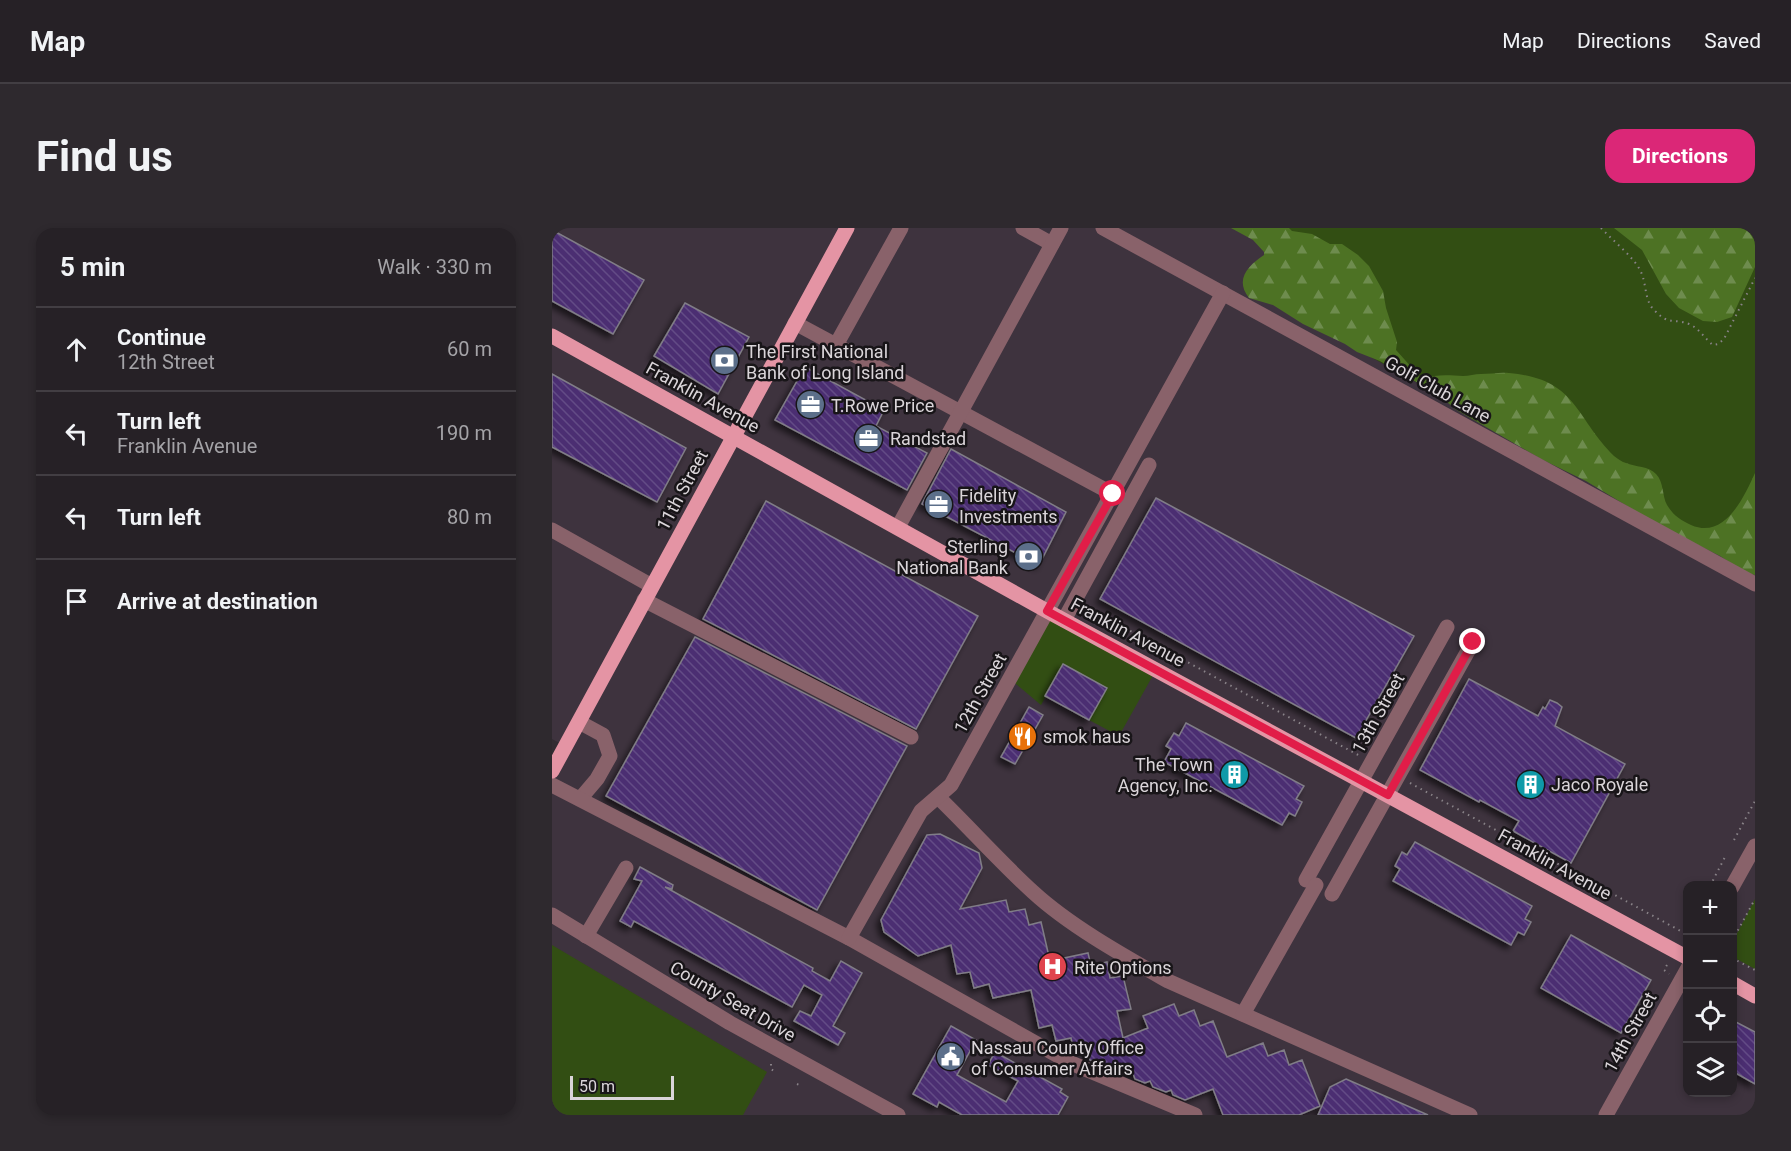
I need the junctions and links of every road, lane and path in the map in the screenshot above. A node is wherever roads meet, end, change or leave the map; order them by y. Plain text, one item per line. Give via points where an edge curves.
1 (847, 228) edge
2 (901, 228) edge
3 (1023, 228) edge
4 (1061, 228) edge
5 (1103, 228) edge
6 (1601, 228) edge
7 (1052, 244) junction
8 (1755, 278) edge
9 (1223, 293) junction
10 (795, 323) junction
11 (552, 336) edge
12 (836, 345) junction
13 (961, 412) junction
14 (734, 436) junction
15 (1149, 465) dead end
16 (1113, 494) junction
17 (898, 527) junction
18 (552, 530) edge
19 (1755, 584) edge
20 (652, 586) junction
21 (644, 600) junction
22 (1047, 611) junction
23 (1064, 620) junction
24 (1448, 627) dead end
25 (1473, 642) dead end
26 (579, 722) junction
27 (911, 737) dead end
28 (552, 771) edge
29 (1362, 781) junction
30 (552, 785) edge
31 (1388, 795) junction
32 (938, 797) junction
33 (580, 800) junction
34 (1755, 801) edge
35 (1734, 840) dead end
36 (1755, 846) edge
37 (1725, 857) dead end
38 (626, 868) dead end
39 (1712, 881) edge
40 (1735, 881) edge
41 (1332, 894) dead end
42 (1755, 899) edge
43 (552, 915) edge
44 (1735, 935) edge
45 (586, 936) junction
46 (849, 938) junction
47 (1683, 955) edge
48 (1737, 961) edge
49 (1667, 966) dead end
50 (1755, 970) edge
51 (1669, 974) dead end
52 (1683, 978) edge
53 (1737, 986) edge
54 (1755, 996) edge
55 (1244, 1014) junction
56 (771, 1064) dead end
57 (774, 1071) dead end
58 (797, 1084) dead end
59 (802, 1086) dead end
60 (1612, 1113) edge
61 (1465, 1114) edge
62 (898, 1115) edge
63 (1195, 1115) edge

1 - 10 main road, 11th Street
2 - 12 street
3 - 7 street
4 - 7 street
5 - 9 street, Golf Club Lane
6 - 8 path via 1637,264 1653,309 1671,322 1691,324 1713,345 1724,339
7 - 13 street
9 - 16 street, 12th Street
9 - 19 street, Golf Club Lane
10 - 12 street
10 - 14 main road, 11th Street
11 - 14 main road, Franklin Avenue
12 - 13 street
13 - 16 street
13 - 17 street
14 - 17 main road, Franklin Avenue
14 - 20 main road, 11th Street
15 - 23 street
16 - 22 street, 12th Street
17 - 22 main road, Franklin Avenue
18 - 20 street
20 - 21 main road, 11th Street
21 - 26 main road, 11th Street
21 - 27 street
22 - 23 main road, Franklin Avenue
22 - 32 street, 12th Street via 951,785
23 - 29 main road, Franklin Avenue
24 - 29 street, 13th Street
25 - 31 street
26 - 28 main road, 11th Street
26 - 33 street via 603,735 610,756
29 - 31 main road, Franklin Avenue
29 - 55 street, 13th Street
30 - 33 street
31 - 41 street
31 - 47 main road, Franklin Avenue
32 - 46 street, 12th Street via 921,811
32 - 55 street via 1052,908 1168,981
33 - 46 street
34 - 35 path
36 - 40 street
37 - 39 path
38 - 45 street
42 - 44 path
43 - 45 street, County Seat Drive
45 - 62 street, County Seat Drive via 730,1023
46 - 63 street via 1071,1062
48 - 50 path
49 - 51 path via 1664,970
52 - 60 street, 14th Street
53 - 54 main road
55 - 61 street
56 - 57 path
58 - 59 path

